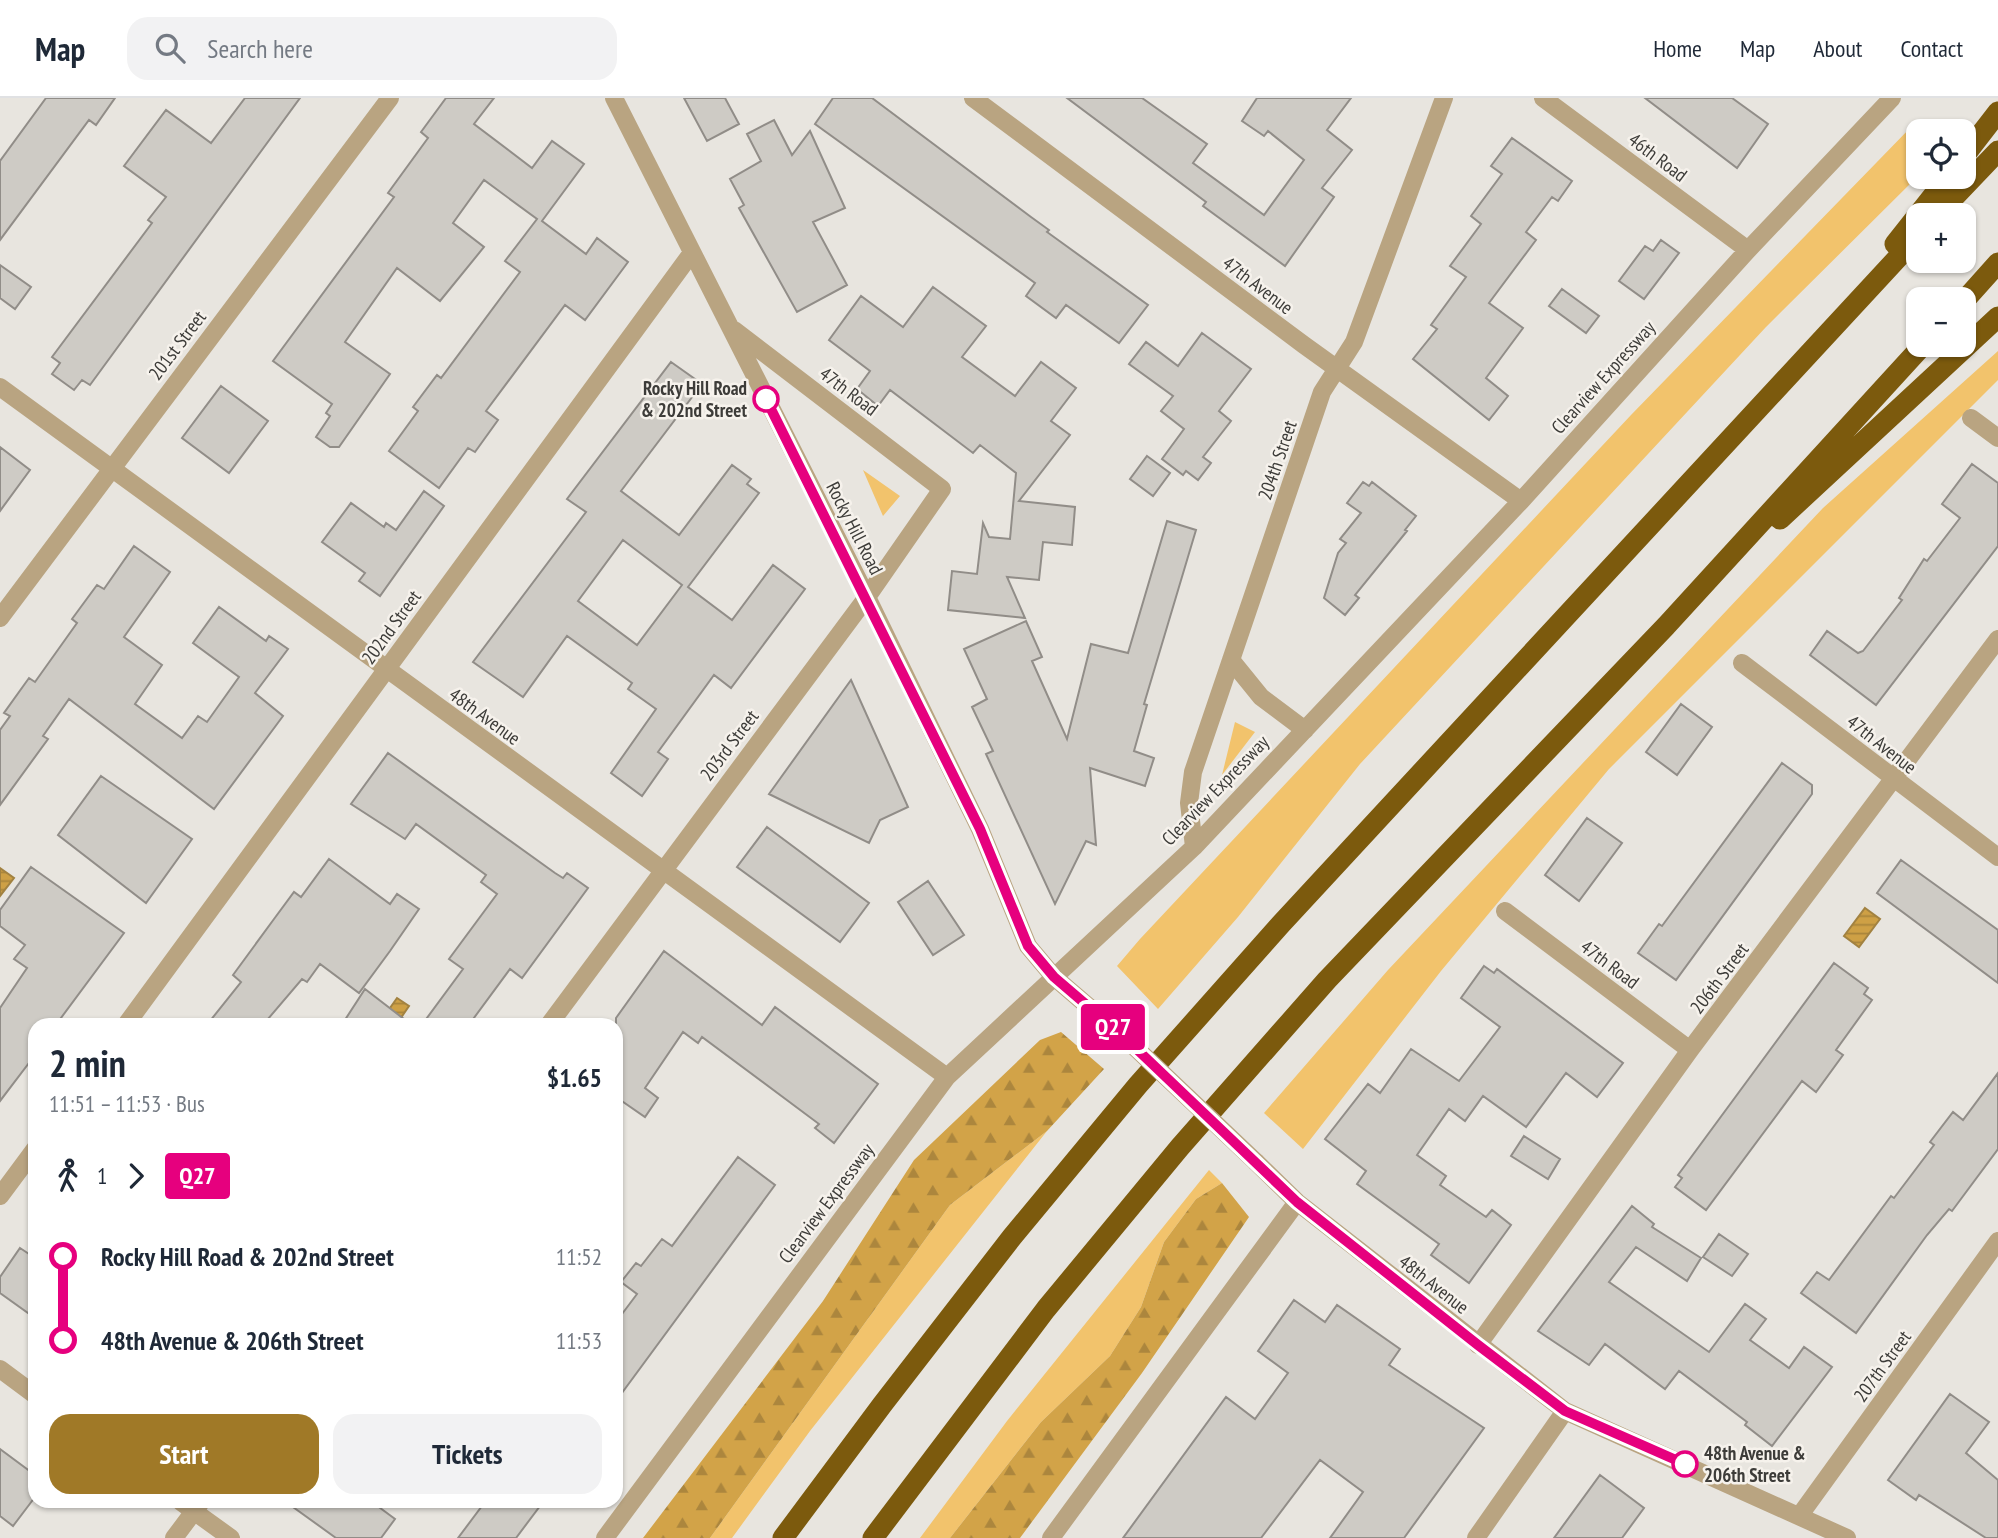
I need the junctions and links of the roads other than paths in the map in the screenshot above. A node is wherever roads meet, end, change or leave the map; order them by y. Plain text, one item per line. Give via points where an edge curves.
1 (390, 98) edge
2 (614, 98) edge
3 (973, 98) edge
4 (1444, 98) edge
5 (1543, 98) edge
6 (1892, 98) edge
7 (1998, 112) edge
8 (1976, 140) edge
9 (1998, 151) edge
10 (1939, 189) edge
11 (1948, 203) edge
12 (1906, 249) edge
13 (1748, 250) junction
14 (691, 254) junction
15 (1998, 263) edge
16 (1976, 288) edge
17 (1998, 317) edge
18 (729, 327) junction
19 (1820, 340) junction
20 (1912, 357) edge
21 (1337, 369) junction
22 (0, 387) edge
23 (1971, 418) dead end
24 (1998, 438) edge
25 (111, 467) junction
26 (942, 489) joint
27 (1521, 501) junction
28 (867, 597) junction
29 (0, 618) edge
30 (1666, 626) junction
31 (1998, 639) edge
32 (1231, 660) junction
33 (1742, 663) dead end
34 (386, 669) junction
35 (1304, 730) junction
36 (1894, 780) junction
37 (1194, 847) junction
38 (1998, 857) edge
39 (661, 870) junction
40 (1505, 911) dead end
41 (1054, 977) junction
42 (131, 1018) edge
43 (554, 1018) edge
44 (1690, 1050) junction
45 (947, 1077) junction
46 (28, 1158) edge
47 (0, 1196) edge
48 (1297, 1202) junction
49 (1998, 1241) edge
50 (1478, 1345) junction
51 (0, 1369) edge
52 (28, 1390) edge
53 (1565, 1411) junction
54 (190, 1508) edge
55 (196, 1508) edge
56 (1800, 1515) junction
57 (174, 1538) edge
58 (231, 1538) edge
59 (605, 1538) edge
60 (783, 1538) edge
61 (873, 1538) edge
62 (1051, 1538) edge
63 (1476, 1538) edge
64 (1847, 1538) edge

1 - 25 street, 201st Street
2 - 14 street, Rocky Hill Road
3 - 21 street, 47th Avenue
4 - 21 street, 204th Street via 1354,342
5 - 13 street, 46th Road
6 - 13 street, Clearview Expressway
7 - 8 highway
9 - 11 highway
10 - 19 highway
12 - 19 highway
13 - 27 street, Clearview Expressway
14 - 18 street, Rocky Hill Road
14 - 34 street, 202nd Street
15 - 16 highway
17 - 30 highway
18 - 26 street, 47th Road
18 - 28 street, Rocky Hill Road
19 - 60 highway via 1138,1085 1012,1237
20 - 30 highway
21 - 27 street, 47th Avenue
21 - 32 street, 204th Street via 1322,392
22 - 25 street, 48th Avenue
23 - 24 street
25 - 29 street, 201st Street
25 - 34 street, 48th Avenue
26 - 28 street, 203rd Street
27 - 35 street, Clearview Expressway
28 - 39 street, 203rd Street
28 - 41 street, Rocky Hill Road via 980,829 1028,946
30 - 61 highway via 1327,980 1180,1147 1046,1309
31 - 36 street, 206th Street
32 - 35 street via 1261,697
32 - 37 street, 204th Street via 1189,788
33 - 36 street, 47th Avenue
34 - 39 street, 48th Avenue
34 - 42 street, 202nd Street
35 - 37 street, Clearview Expressway
36 - 38 street, 47th Avenue
36 - 44 street, 206th Street
37 - 41 street, Clearview Expressway
39 - 43 street, 203rd Street
39 - 45 street, 48th Avenue
40 - 44 street, 47th Road
41 - 45 street, Clearview Expressway
41 - 48 street, 48th Avenue, bridge via 1124,1037
44 - 50 street, 206th Street
45 - 59 street, Clearview Expressway
46 - 47 street
48 - 50 street, 48th Avenue
48 - 62 street
49 - 56 street, 207th Street
50 - 53 street, 48th Avenue
51 - 52 street
53 - 56 street, 48th Avenue
53 - 63 street
54 - 57 street
55 - 58 street
56 - 64 street, 48th Avenue

